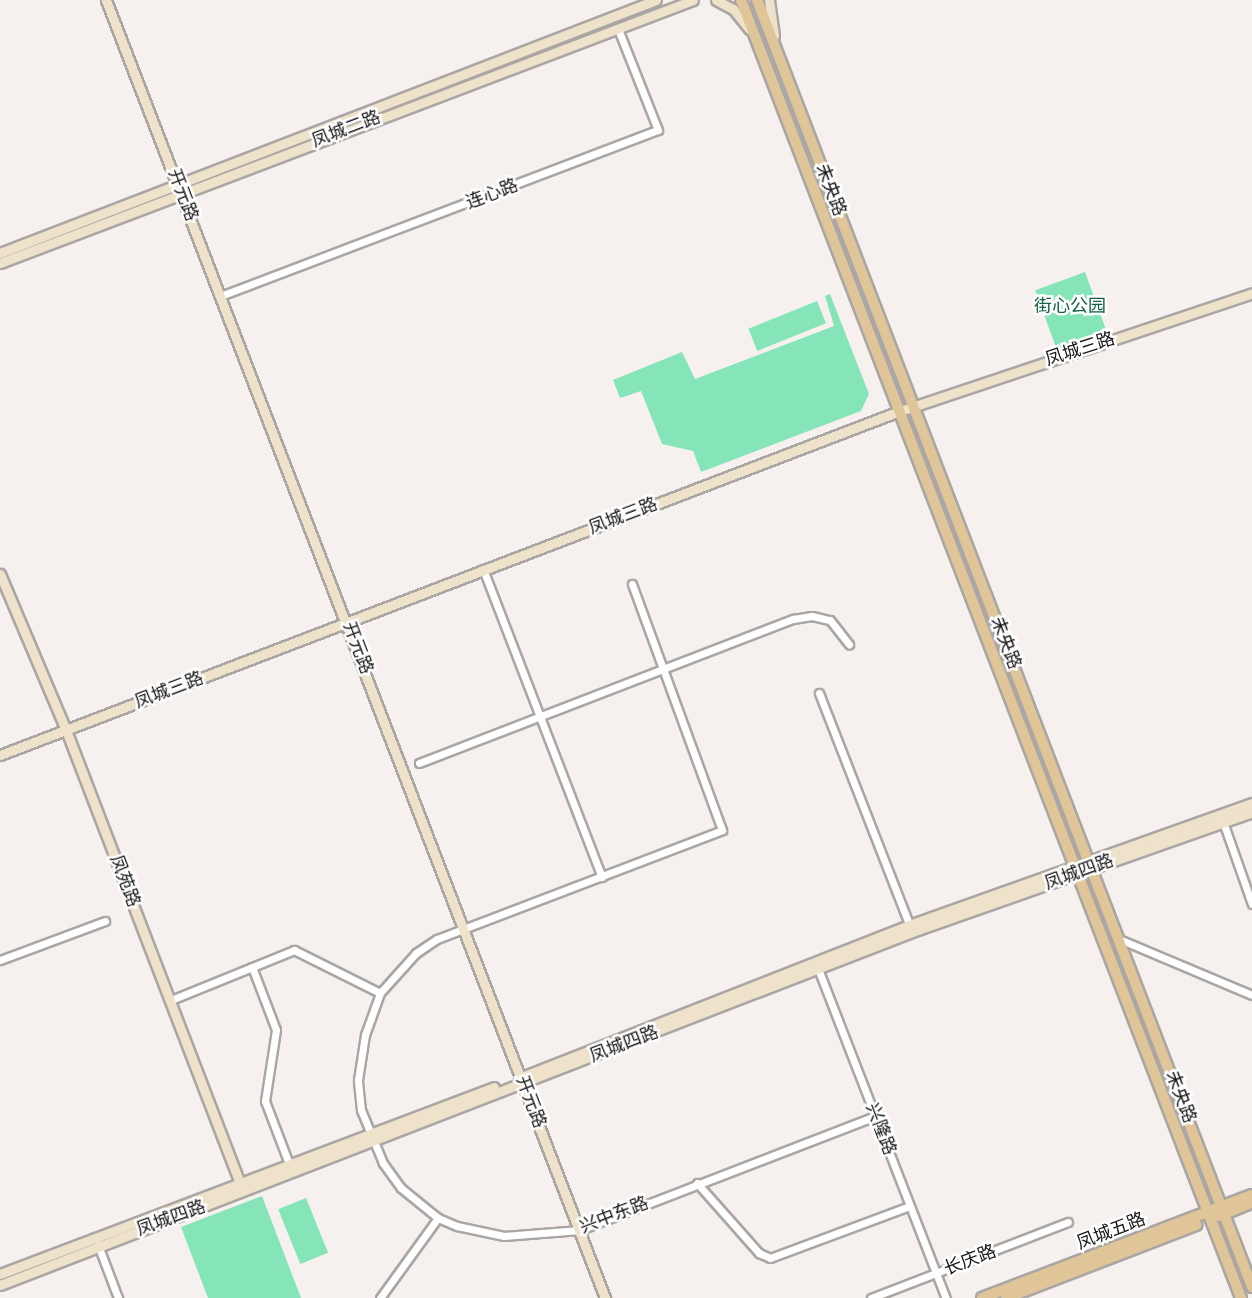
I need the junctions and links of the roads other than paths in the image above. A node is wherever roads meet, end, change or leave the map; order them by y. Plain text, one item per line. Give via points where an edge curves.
1 (106, 0) edge
2 (656, 0) edge
3 (716, 0) edge
4 (741, 0) edge
5 (757, 0) edge
6 (769, 0) edge
7 (692, 1) edge
8 (618, 29) junction
9 (754, 36) junction
10 (774, 36) junction
11 (181, 189) junction
12 (0, 253) edge
13 (0, 262) edge
14 (1252, 293) edge
15 (223, 295) junction
16 (914, 406) junction
17 (897, 412) junction
18 (483, 569) junction
19 (0, 574) edge
20 (632, 584) dead end
21 (347, 622) junction
22 (849, 644) dead end
23 (663, 669) junction
24 (819, 693) dead end
25 (540, 717) junction
26 (66, 730) junction
27 (0, 755) edge
28 (419, 764) dead end
29 (1252, 803) edge
30 (1252, 812) edge
31 (1222, 818) junction
32 (1089, 863) junction
33 (1076, 868) junction
34 (602, 877) junction
35 (1252, 904) edge
36 (105, 921) dead end
37 (464, 928) junction
38 (910, 929) junction
39 (1119, 939) junction
40 (0, 960) edge
41 (817, 965) junction
42 (252, 967) junction
43 (380, 993) junction
44 (1252, 995) edge
45 (171, 1000) junction
46 (523, 1080) junction
47 (876, 1116) junction
48 (370, 1137) junction
49 (289, 1164) junction
50 (697, 1183) junction
51 (242, 1188) junction
52 (1252, 1195) edge
53 (1252, 1203) edge
54 (910, 1206) junction
55 (1223, 1210) junction
56 (1209, 1215) junction
57 (438, 1218) junction
58 (1068, 1222) dead end
59 (580, 1230) junction
60 (98, 1245) junction
61 (937, 1273) junction
62 (0, 1274) edge
63 (0, 1285) edge
64 (1252, 1287) edge
65 (118, 1298) edge
66 (380, 1298) edge
67 (605, 1298) edge
68 (871, 1298) edge
69 (946, 1298) edge
70 (982, 1298) edge
71 (1006, 1298) edge
72 (1241, 1298) edge

1 - 11 street, 开元路
2 - 11 street, 凤城二路
3 - 9 street via 734,9
4 - 9 main road, 未央路
5 - 10 main road, 未央路
6 - 10 street
7 - 8 street, 凤城二路
8 - 11 street, 凤城二路
8 - 15 street, 连心路 via 658,130
9 - 17 main road, 未央路
10 - 16 main road, 未央路
11 - 12 street, 凤城二路
11 - 13 street, 凤城二路
11 - 15 street, 开元路
14 - 16 street, 凤城三路
15 - 21 street, 开元路
16 - 17 street, 凤城三路
16 - 32 main road, 未央路
17 - 18 street, 凤城三路
17 - 33 main road, 未央路
18 - 21 street, 凤城三路
18 - 25 street
19 - 26 street, 凤苑路
20 - 23 street
21 - 26 street, 凤城三路
21 - 37 street, 开元路
22 - 23 street via 830,620 812,616 793,619
23 - 25 street
23 - 34 street via 722,830
24 - 38 street
25 - 28 street
25 - 34 street
26 - 27 street, 凤城三路
26 - 45 street, 凤苑路
29 - 31 street, 凤城四路
30 - 31 street, 凤城四路
31 - 32 street, 凤城四路
31 - 35 street
32 - 33 street, 凤城四路
32 - 39 main road, 未央路
33 - 38 street, 凤城四路
33 - 56 main road, 未央路
34 - 37 street
36 - 40 street
37 - 43 street via 416,953
37 - 46 street, 开元路
38 - 41 street, 凤城四路
39 - 44 street
39 - 55 main road, 未央路
41 - 46 street, 凤城四路
41 - 47 street, 兴隆路
42 - 43 street via 294,950
42 - 45 street
42 - 49 street via 276,1030 265,1101
43 - 48 street via 365,1035 358,1080
45 - 51 street, 凤苑路
46 - 48 street, 凤城四路
46 - 59 street, 开元路
47 - 50 street, 兴中东路
47 - 54 street, 兴隆路
48 - 49 street, 凤城四路
48 - 51 street, 凤城四路
48 - 57 street, 兴中东路 via 401,1188
49 - 51 street, 凤城四路
50 - 54 street via 759,1253 770,1258
50 - 59 street, 兴中东路
51 - 60 street, 凤城四路
51 - 62 street, 凤城四路
52 - 55 main road, 凤城五路
53 - 55 main road, 凤城五路
54 - 61 street, 兴隆路
55 - 56 main road, 凤城五路
55 - 64 main road, 未央路
56 - 70 main road, 凤城五路
56 - 71 main road, 凤城五路
56 - 72 main road, 未央路
57 - 59 street, 兴中东路 via 504,1236
57 - 66 street
58 - 61 street, 长庆路
59 - 67 street, 开元路
60 - 63 street, 凤城四路
60 - 65 street
61 - 68 street, 长庆路
61 - 69 street, 兴隆路

